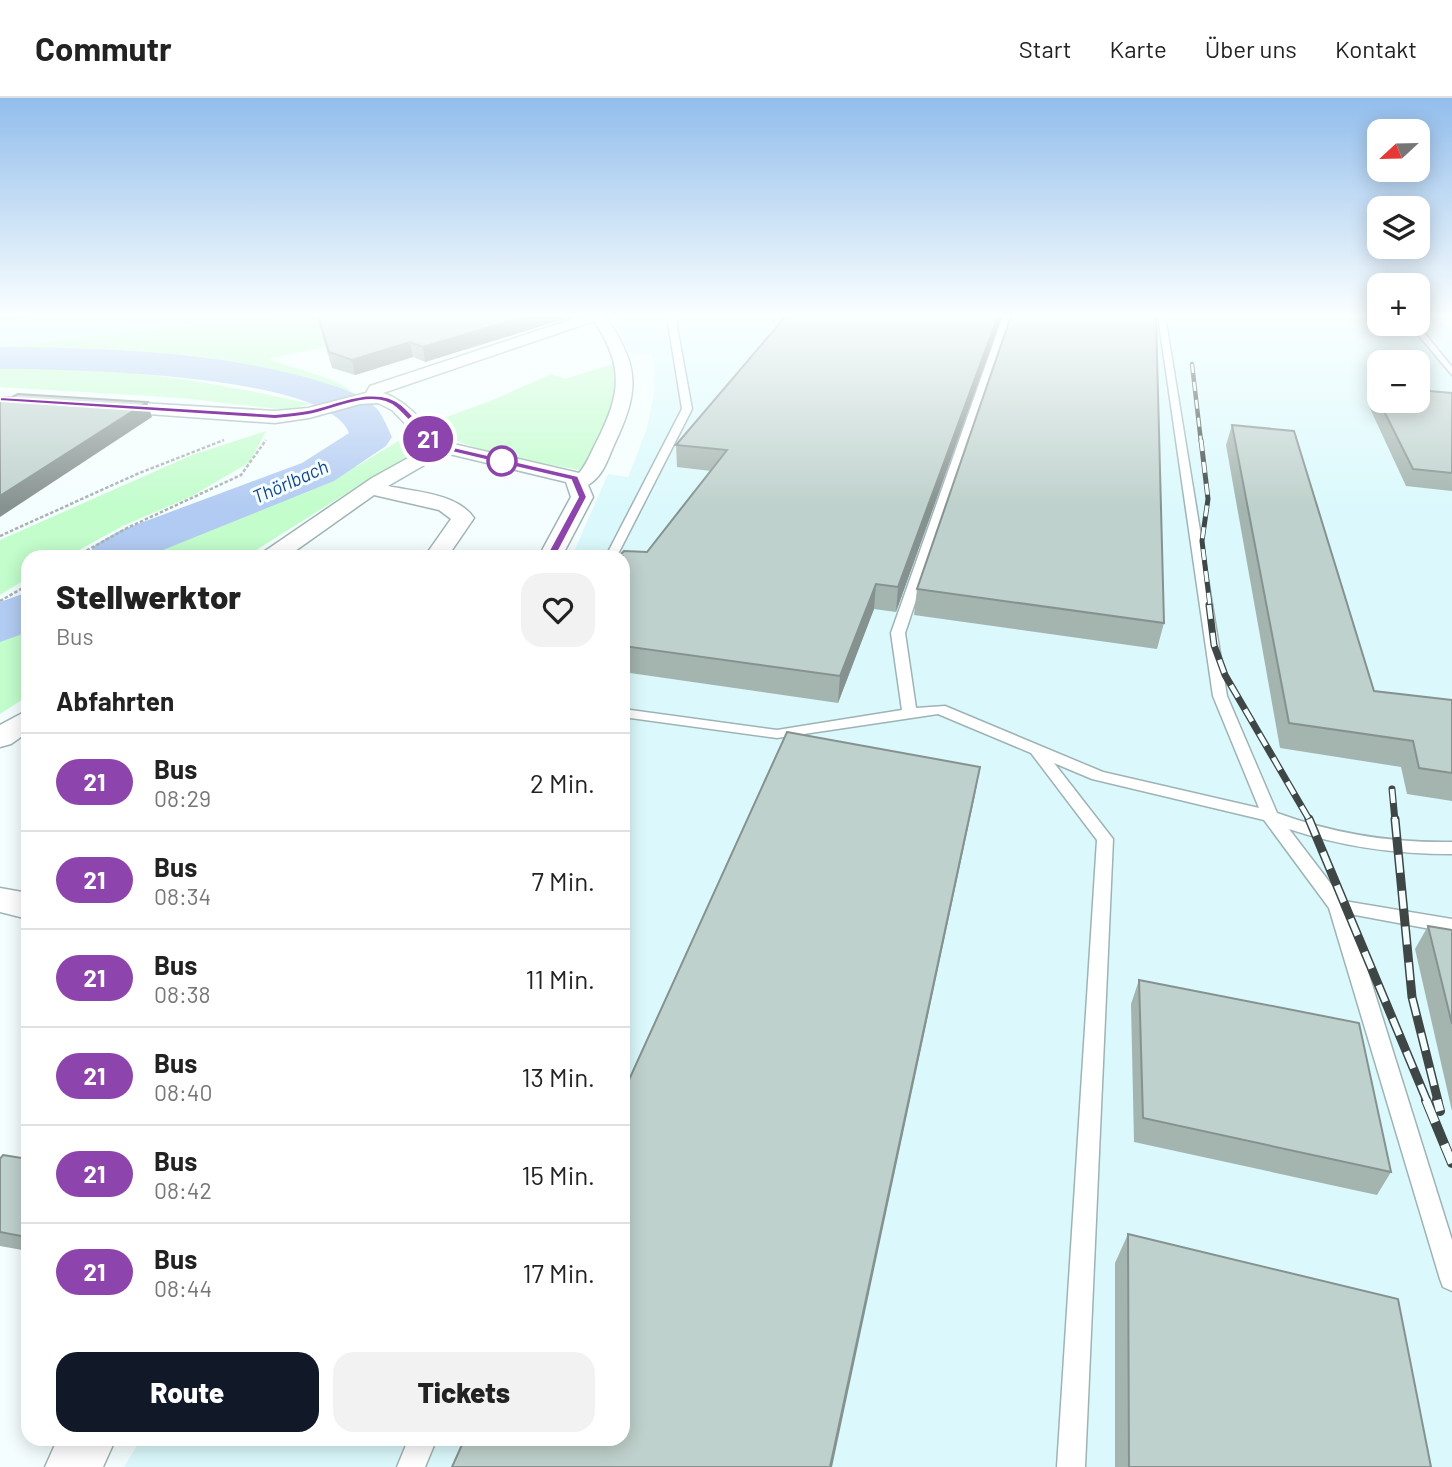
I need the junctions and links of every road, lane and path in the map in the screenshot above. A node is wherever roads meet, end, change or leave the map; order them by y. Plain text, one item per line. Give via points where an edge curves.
1 (406, 380) edge
2 (627, 380) edge
3 (682, 380) edge
4 (985, 380) edge
5 (1172, 380) edge
6 (365, 398) junction
7 (83, 405) edge
8 (275, 416) junction
9 (266, 439) dead end
10 (442, 447) junction
11 (579, 482) junction
12 (371, 488) junction
13 (0, 536) edge
14 (88, 550) edge
15 (282, 550) edge
16 (441, 550) edge
17 (554, 550) edge
18 (614, 550) edge
19 (21, 589) edge
20 (0, 601) edge
21 (910, 713) junction
22 (630, 714) edge
23 (21, 724) edge
24 (0, 738) edge
25 (1035, 749) junction
26 (1270, 816) junction
27 (1452, 848) edge
28 (0, 900) edge
29 (21, 904) edge
30 (1338, 906) junction
31 (1452, 926) edge
32 (1452, 1279) edge
33 (85, 1446) edge
34 (420, 1446) edge
35 (73, 1467) edge
36 (411, 1467) edge
37 (1071, 1467) edge

1 - 6 street
2 - 11 street via 627,392 590,475
3 - 18 lane via 687,409
4 - 21 lane via 898,633
5 - 26 lane via 1220,696
6 - 8 street via 309,413
6 - 10 street via 398,406 426,437
7 - 8 street
8 - 13 path via 261,426 137,474
9 - 14 path via 241,475
10 - 11 street
10 - 12 street
11 - 17 street via 582,497
12 - 15 street
12 - 16 street via 446,505 463,518
19 - 20 path
21 - 22 lane via 777,734
21 - 25 lane via 940,709
23 - 24 street
25 - 26 lane via 1098,776
25 - 37 lane via 1105,839
26 - 27 lane via 1318,835 1385,847
26 - 30 lane
28 - 29 street
30 - 31 lane
30 - 32 lane
33 - 35 street
34 - 36 lane

